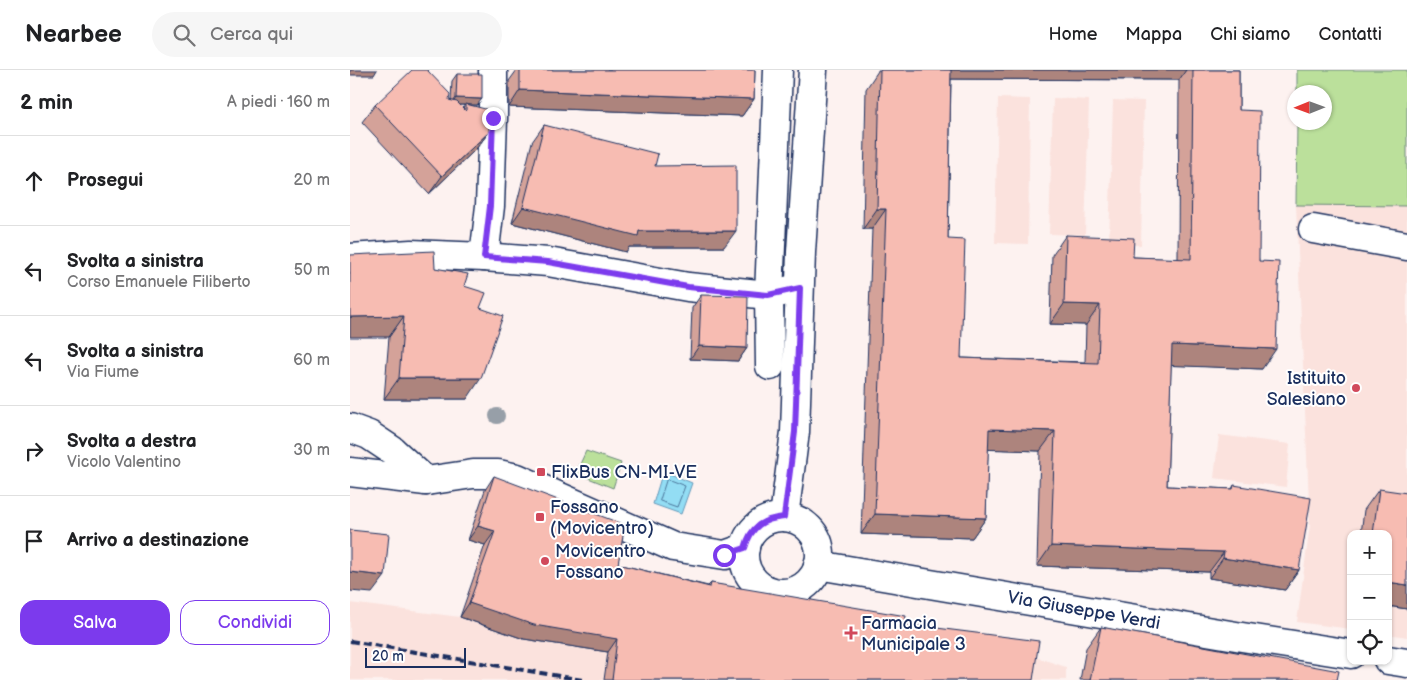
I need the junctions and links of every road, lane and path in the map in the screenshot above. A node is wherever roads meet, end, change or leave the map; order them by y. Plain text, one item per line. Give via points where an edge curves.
1 (493, 70) edge
2 (778, 70) edge
3 (812, 70) edge
4 (1313, 229) dead end
5 (1407, 246) edge
6 (484, 257) junction
7 (350, 258) edge
8 (800, 288) junction
9 (768, 295) junction
10 (770, 366) dead end
11 (350, 428) edge
12 (350, 472) edge
13 (426, 480) junction
14 (784, 517) junction
15 (745, 548) junction
16 (818, 565) junction
17 (1347, 653) edge
18 (1392, 661) edge
19 (1407, 663) edge

1 - 6 street via 490,206
2 - 9 street
3 - 8 street
4 - 5 street
6 - 7 street via 410,254
6 - 9 street via 548,262 688,287
8 - 9 street
8 - 14 street via 795,432
9 - 10 street
11 - 13 street via 369,435
12 - 13 street
13 - 15 street via 473,474 517,478 673,547 724,555
14 - 15 street via 763,522 754,528
14 - 16 street via 805,524 813,533 820,554
15 - 16 street via 744,561 748,573 768,590 780,593 804,586
16 - 17 street, Via Giuseppe Verdi
18 - 19 street

